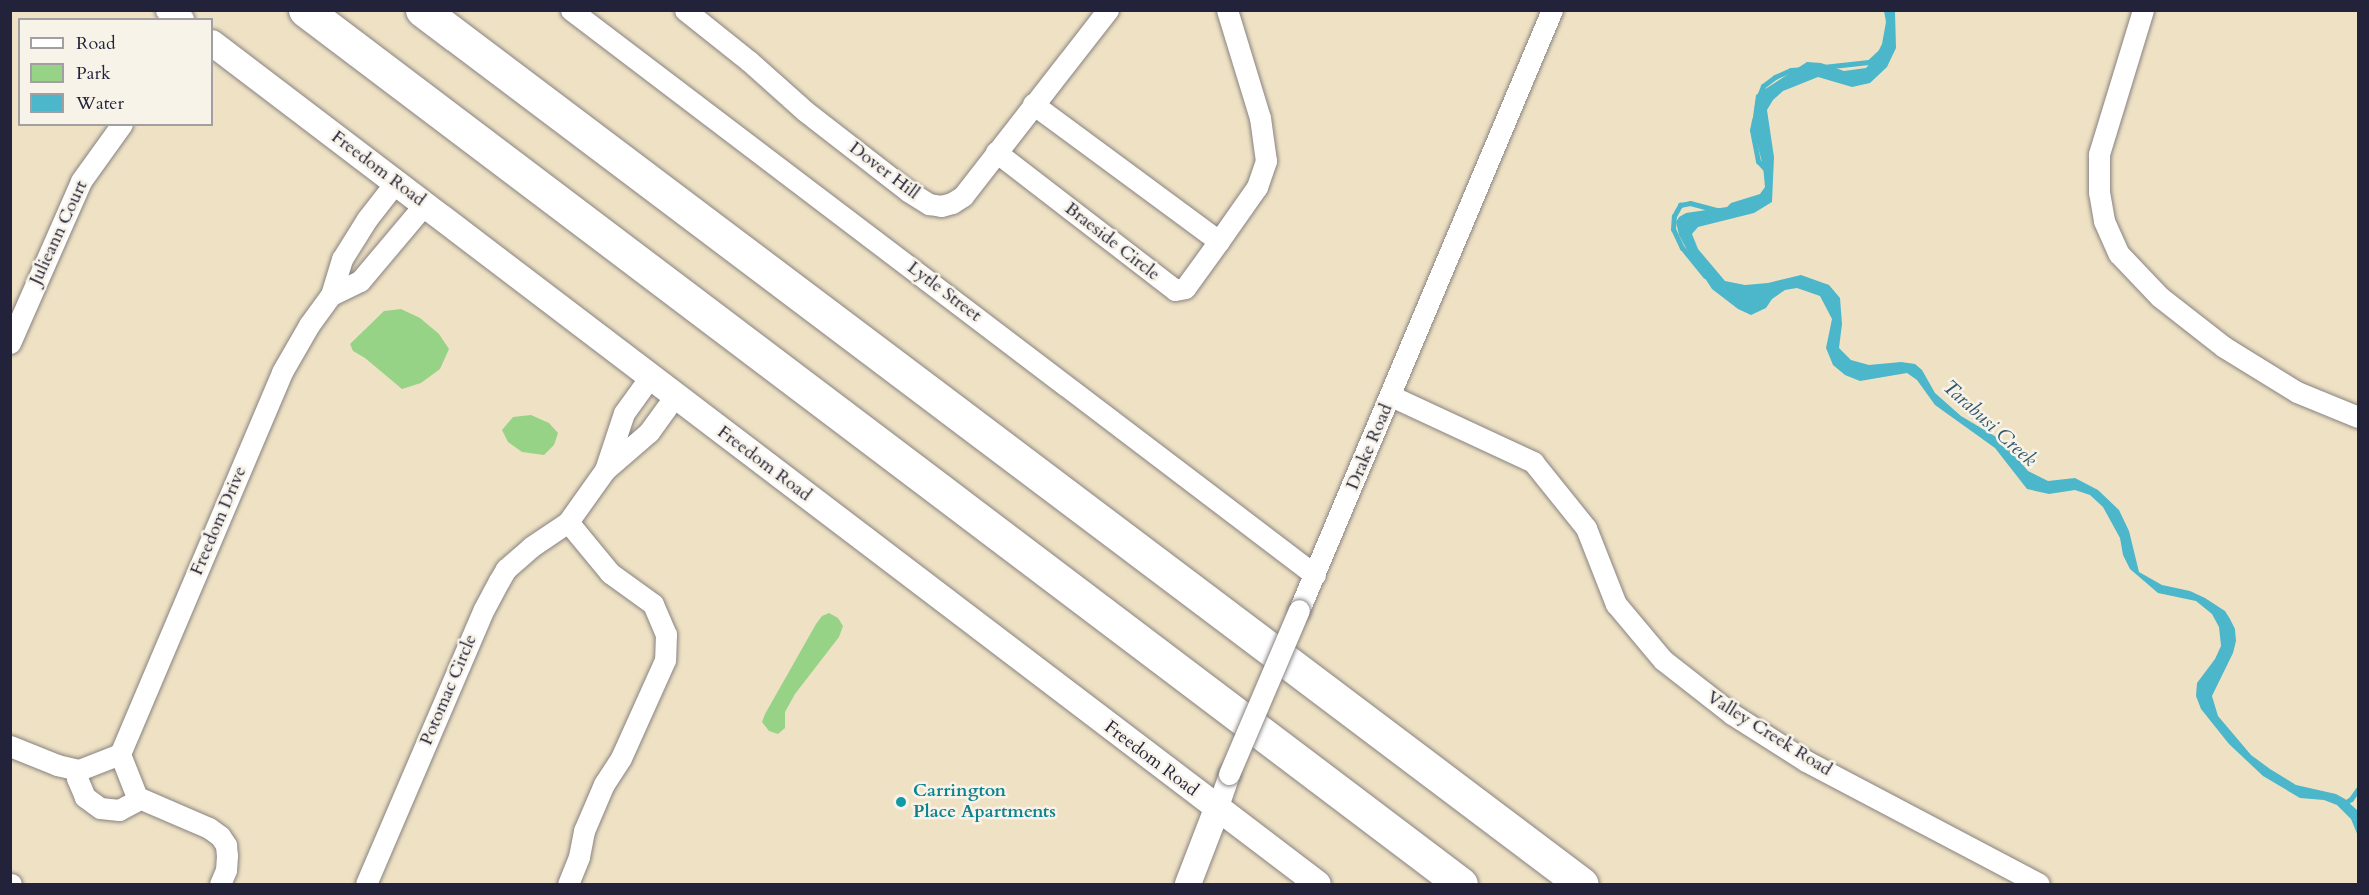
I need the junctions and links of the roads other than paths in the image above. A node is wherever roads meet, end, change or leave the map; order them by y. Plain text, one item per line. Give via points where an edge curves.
1 (305, 10) edge
2 (422, 10) edge
3 (571, 10) edge
4 (685, 10) edge
5 (1108, 10) edge
6 (1227, 10) edge
7 (1552, 10) edge
8 (2143, 10) edge
9 (213, 44) edge
10 (1033, 104) junction
11 (124, 126) edge
12 (996, 152) junction
13 (395, 183) junction
14 (424, 205) junction
15 (1219, 241) junction
16 (331, 294) junction
17 (10, 343) edge
18 (650, 377) junction
19 (675, 396) junction
20 (1391, 396) junction
21 (2358, 417) edge
22 (605, 470) junction
23 (568, 522) junction
24 (1315, 575) junction
25 (10, 746) edge
26 (120, 754) junction
27 (79, 770) junction
28 (136, 797) junction
29 (1217, 809) junction
30 (220, 885) edge
31 (366, 885) edge
32 (568, 885) edge
33 (1188, 885) edge
34 (1318, 885) edge
35 (1461, 885) edge
36 (1582, 885) edge
37 (2039, 885) edge

1 - 35 highway
2 - 36 highway
3 - 24 street, Lytle Street
4 - 12 street, Dover Hill via 814,118 929,204 952,203 963,196
5 - 10 street, Dover Hill
6 - 15 street, Braeside Circle via 1260,117 1266,160 1257,187
7 - 20 street, Drake Road
8 - 21 street via 2099,154 2104,221 2119,254 2160,297 2224,347 2297,392
9 - 13 street, Freedom Road
10 - 12 street, Dover Hill
10 - 15 street
11 - 17 street, Julieann Court via 81,182
12 - 15 street, Braeside Circle via 1175,290 1185,288
13 - 14 street, Freedom Road
13 - 16 street, Freedom Drive via 338,267
14 - 16 street via 360,281
14 - 18 street, Freedom Road
16 - 26 street, Freedom Drive via 282,372
18 - 19 street, Freedom Road
18 - 22 street, Potomac Circle via 624,413
19 - 22 street, Potomac Circle via 649,432
19 - 29 street, Freedom Road
20 - 24 street, Drake Road
20 - 37 street, Valley Creek Road via 1533,462 1586,528 1616,604 1663,660 1732,714 1806,760
22 - 23 street, Potomac Circle
23 - 31 street, Potomac Circle via 531,547 506,569 499,581
23 - 32 street via 610,573 653,604 666,634 665,660 621,758 604,784 584,831
24 - 29 street, Drake Road, bridge
25 - 27 street
26 - 27 street
26 - 28 street
27 - 28 street via 77,778 85,797 100,808 119,810
28 - 30 street via 220,836 227,856
29 - 33 street, Drake Road
29 - 34 street, Freedom Road

